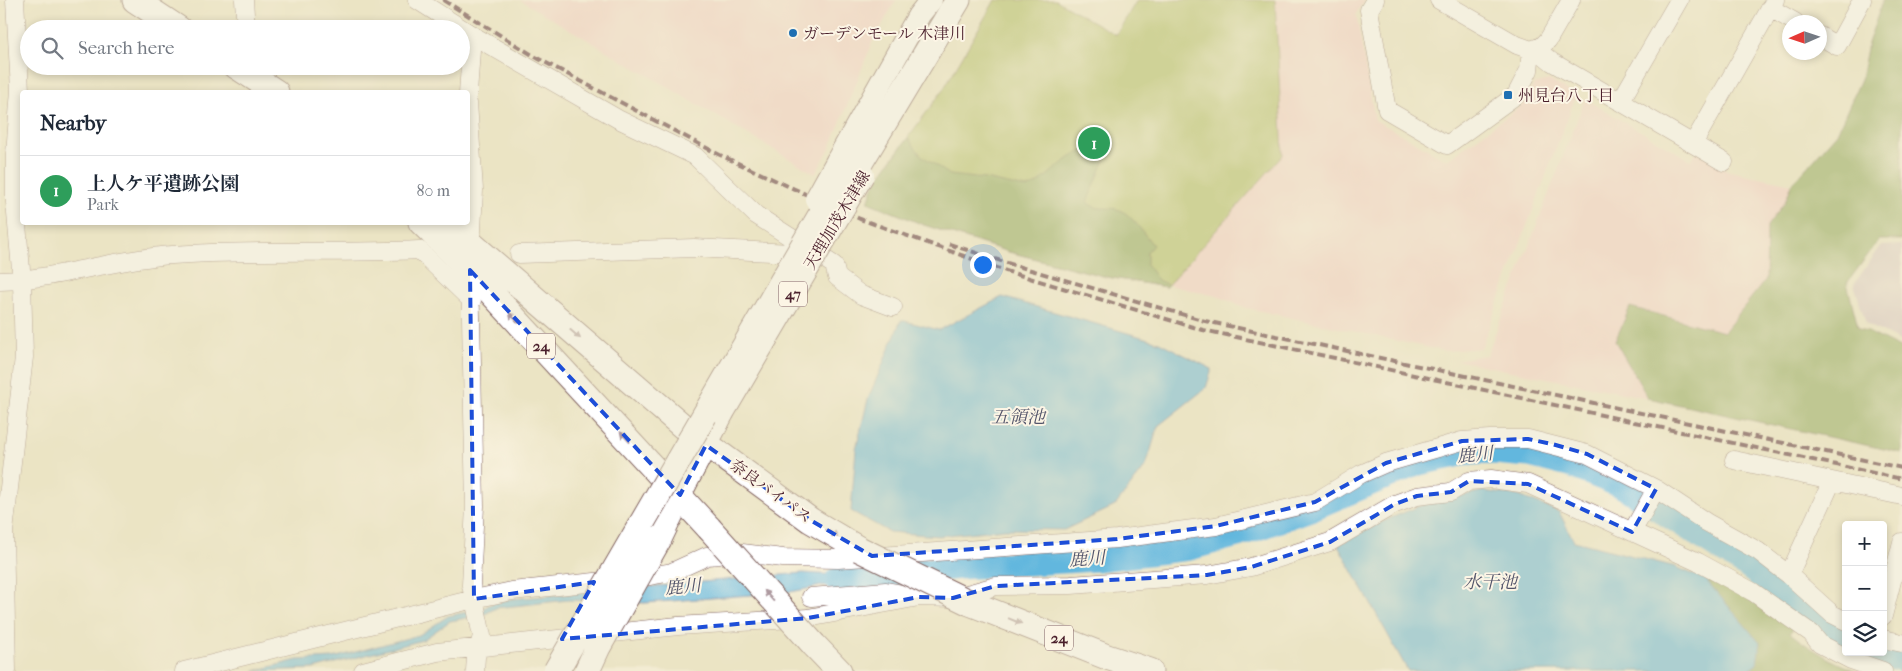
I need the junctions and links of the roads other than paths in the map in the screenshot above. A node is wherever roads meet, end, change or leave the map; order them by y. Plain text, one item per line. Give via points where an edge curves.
1 (15, 0) edge
2 (135, 0) edge
3 (244, 0) edge
4 (418, 0) edge
5 (932, 0) edge
6 (945, 0) edge
7 (958, 0) edge
8 (968, 0) edge
9 (1375, 0) edge
10 (1439, 0) edge
11 (1571, 0) edge
12 (1679, 0) edge
13 (1862, 0) edge
14 (1772, 4) edge
15 (1786, 15) edge
16 (165, 20) edge
17 (245, 20) edge
18 (449, 20) edge
19 (472, 35) joint
20 (1827, 40) edge
21 (1533, 50) junction
22 (470, 64) edge
23 (250, 75) edge
24 (253, 75) edge
25 (469, 75) edge
26 (264, 90) edge
27 (273, 90) edge
28 (468, 90) edge
29 (1620, 102) junction
30 (470, 132) edge
31 (1693, 144) junction
32 (1724, 162) dead end
33 (850, 169) junction
34 (424, 225) edge
35 (450, 225) edge
36 (471, 243) junction
37 (806, 247) junction
38 (519, 254) dead end
39 (470, 270) junction
40 (22, 280) junction
41 (0, 282) edge
42 (472, 301) junction
43 (894, 306) dead end
44 (686, 429) junction
45 (706, 445) junction
46 (1734, 460) dead end
47 (658, 472) junction
48 (1832, 481) junction
49 (1656, 489) junction
50 (680, 495) junction
51 (1902, 496) edge
52 (1632, 532) junction
53 (1902, 542) edge
54 (1789, 575) junction
55 (920, 597) junction
56 (811, 598) dead end
57 (475, 601) junction
58 (1884, 611) edge
59 (1842, 619) edge
60 (1887, 640) edge
61 (481, 642) junction
62 (1902, 643) edge
63 (8, 671) edge
64 (184, 671) edge
65 (363, 671) edge
66 (475, 671) edge
67 (541, 671) edge
68 (556, 671) edge
69 (574, 671) edge
70 (588, 671) edge
71 (839, 671) edge
72 (1150, 671) edge
73 (1883, 671) edge

1 - 40 street via 20,90 15,202
2 - 16 highway
3 - 17 street
4 - 18 street
5 - 33 main road, 天理加茂木津線 / 47 via 919,15
6 - 33 highway
7 - 33 highway
8 - 33 main road, 天理加茂木津線 / 47
9 - 21 street via 1369,10 1387,110 1447,145 1516,95 1529,70
10 - 21 street via 1516,45
11 - 21 street via 1548,40
12 - 29 street
13 - 20 street via 1836,46
14 - 15 street
14 - 31 street
19 - 22 street
19 - 37 street via 618,119 695,156 756,215
21 - 29 street
23 - 26 highway
24 - 27 highway
25 - 28 street
29 - 31 street
30 - 36 street via 474,190
31 - 32 street
33 - 44 main road, 天理加茂木津線 / 47, bridge
33 - 45 main road, 天理加茂木津線 / 47, bridge
33 - 68 highway, bridge
33 - 69 highway via 586,642
34 - 39 highway, 24
35 - 36 highway, 奈良バイパス / 24
36 - 39 street
36 -> 44 highway, 奈良バイパス / 24
37 - 38 street via 792,253 694,248
37 - 43 street via 834,265 838,277 861,295
39 - 42 street
47 -> 39 highway, 24
40 - 41 street
40 - 42 street via 130,259 173,255 419,250
40 - 63 street via 24,357 4,532
42 - 57 street via 475,506 471,585
44 - 45 highway, 奈良バイパス / 24
44 - 47 main road, 天理加茂木津線 / 47
45 - 50 main road, 天理加茂木津線 / 47
45 -> 72 highway, 奈良バイパス / 24, bridge via 810,520 859,549 970,603
46 - 48 street
47 - 50 highway, 24
47 - 67 highway
48 - 51 street
48 - 54 street
49 - 52 street
49 - 54 street via 1758,551
49 - 57 street via 1587,454 1552,444 1528,440 1462,441 1386,463 1315,502 1216,526 1117,539 838,559 742,553 707,556 672,572 512,591
50 - 70 highway, bridge
71 -> 50 highway, 24, bridge
52 - 55 street via 1528,484 1492,479 1469,481 1451,492 1417,496 1395,504 1330,542 1251,567 1177,578 996,586 953,598
52 - 73 street via 1753,592 1811,633 1820,644
53 - 58 street
54 - 59 street via 1832,614
55 - 56 street via 886,591
55 - 61 street via 808,618
57 - 61 street
57 - 64 street
60 - 62 street
61 - 65 street
61 - 66 street

